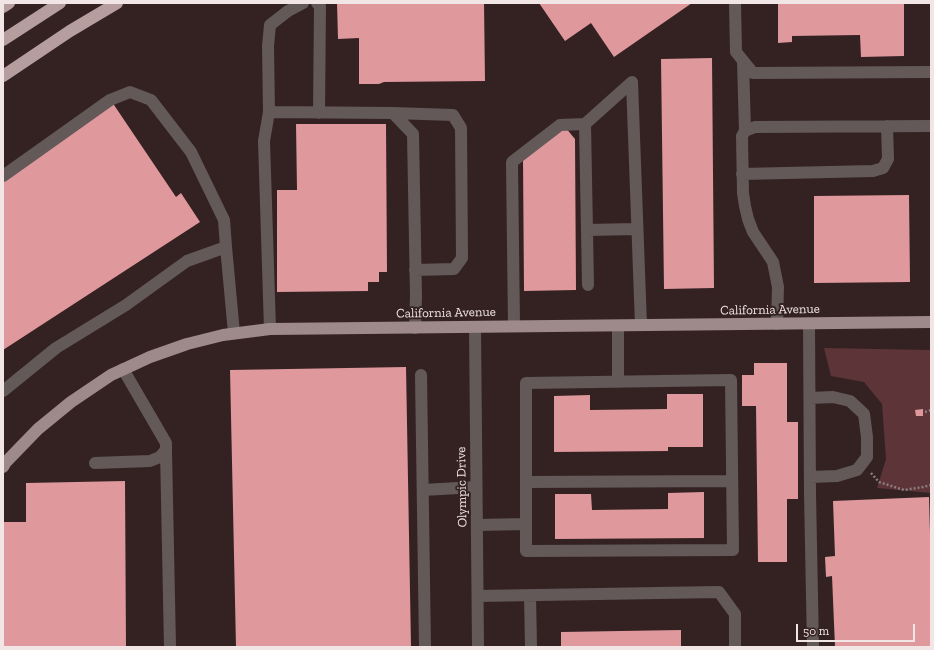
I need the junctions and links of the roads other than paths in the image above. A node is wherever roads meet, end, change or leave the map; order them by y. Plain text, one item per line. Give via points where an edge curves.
1 (9, 3) edge
2 (60, 3) edge
3 (116, 3) edge
4 (303, 3) edge
5 (318, 3) edge
6 (735, 3) edge
7 (3, 7) edge
8 (3, 40) edge
9 (743, 61) junction
10 (931, 72) edge
11 (3, 76) edge
12 (269, 112) junction
13 (319, 113) junction
14 (393, 113) junction
15 (584, 124) junction
16 (887, 126) junction
17 (931, 126) edge
18 (745, 131) junction
19 (742, 174) junction
20 (3, 176) edge
21 (637, 229) junction
22 (587, 230) junction
23 (226, 247) junction
24 (415, 270) junction
25 (588, 285) dead end
26 (931, 322) edge
27 (777, 324) junction
28 (809, 324) junction
29 (641, 325) junction
30 (514, 326) junction
31 (618, 326) junction
32 (475, 327) junction
33 (415, 328) junction
34 (270, 329) junction
35 (234, 333) junction
36 (123, 369) junction
37 (421, 375) dead end
38 (618, 382) junction
39 (3, 391) edge
40 (810, 398) junction
41 (166, 450) junction
42 (95, 462) dead end
43 (3, 466) edge
44 (810, 477) junction
45 (526, 482) junction
46 (732, 482) junction
47 (476, 488) junction
48 (423, 490) junction
49 (526, 524) junction
50 (477, 525) junction
51 (530, 595) junction
52 (478, 596) junction
53 (170, 647) edge
54 (425, 647) edge
55 (478, 647) edge
56 (531, 647) edge
57 (735, 647) edge
58 (813, 647) edge

1 - 7 highway
2 - 8 highway
3 - 11 highway
4 - 12 street via 270,25
5 - 13 street
6 - 9 street via 736,52
9 - 10 street via 753,73
9 - 18 street
12 - 13 street
12 - 34 street via 264,141
13 - 14 street
14 - 24 street via 413,134
14 - 24 street via 453,115 461,128 462,258 454,269
15 - 21 street via 632,82
15 - 22 street
15 - 30 street via 560,125 512,162
16 - 17 street
16 - 18 street via 755,127
16 - 19 street via 888,159 883,168 873,171
18 - 19 street via 742,136
19 - 27 street via 748,220 773,262 778,287
20 - 23 street via 110,100 130,92 151,100 191,152 224,220
21 - 22 street
21 - 29 street
22 - 25 street
23 - 35 street
23 - 39 street via 187,262 126,305 56,348
24 - 33 street
26 - 28 main road, California Avenue
27 - 28 main road, California Avenue
27 - 29 main road, California Avenue
28 - 40 street
29 - 31 main road, California Avenue
30 - 31 main road, California Avenue
30 - 32 main road, California Avenue
31 - 38 street
32 - 33 main road, California Avenue
32 - 47 street, Olympic Drive
33 - 34 main road, California Avenue
34 - 35 main road, California Avenue
35 - 36 main road, California Avenue via 187,344
36 - 41 street via 166,443
36 - 43 main road, California Avenue via 71,402 38,429
37 - 48 street
38 - 45 street via 526,384
38 - 46 street via 731,380
40 - 44 street
40 - 44 street via 833,397 850,401 864,414 867,437 867,457 857,470 837,476
41 - 42 street via 160,457 150,461
41 - 53 street
44 - 58 street
45 - 46 street
45 - 49 street
46 - 49 street via 733,550 526,551
47 - 48 street
47 - 50 street, Olympic Drive
48 - 54 street
49 - 50 street
50 - 52 street, Olympic Drive
51 - 52 street
51 - 56 street
51 - 57 street via 719,592 735,614
52 - 55 street, Olympic Drive

